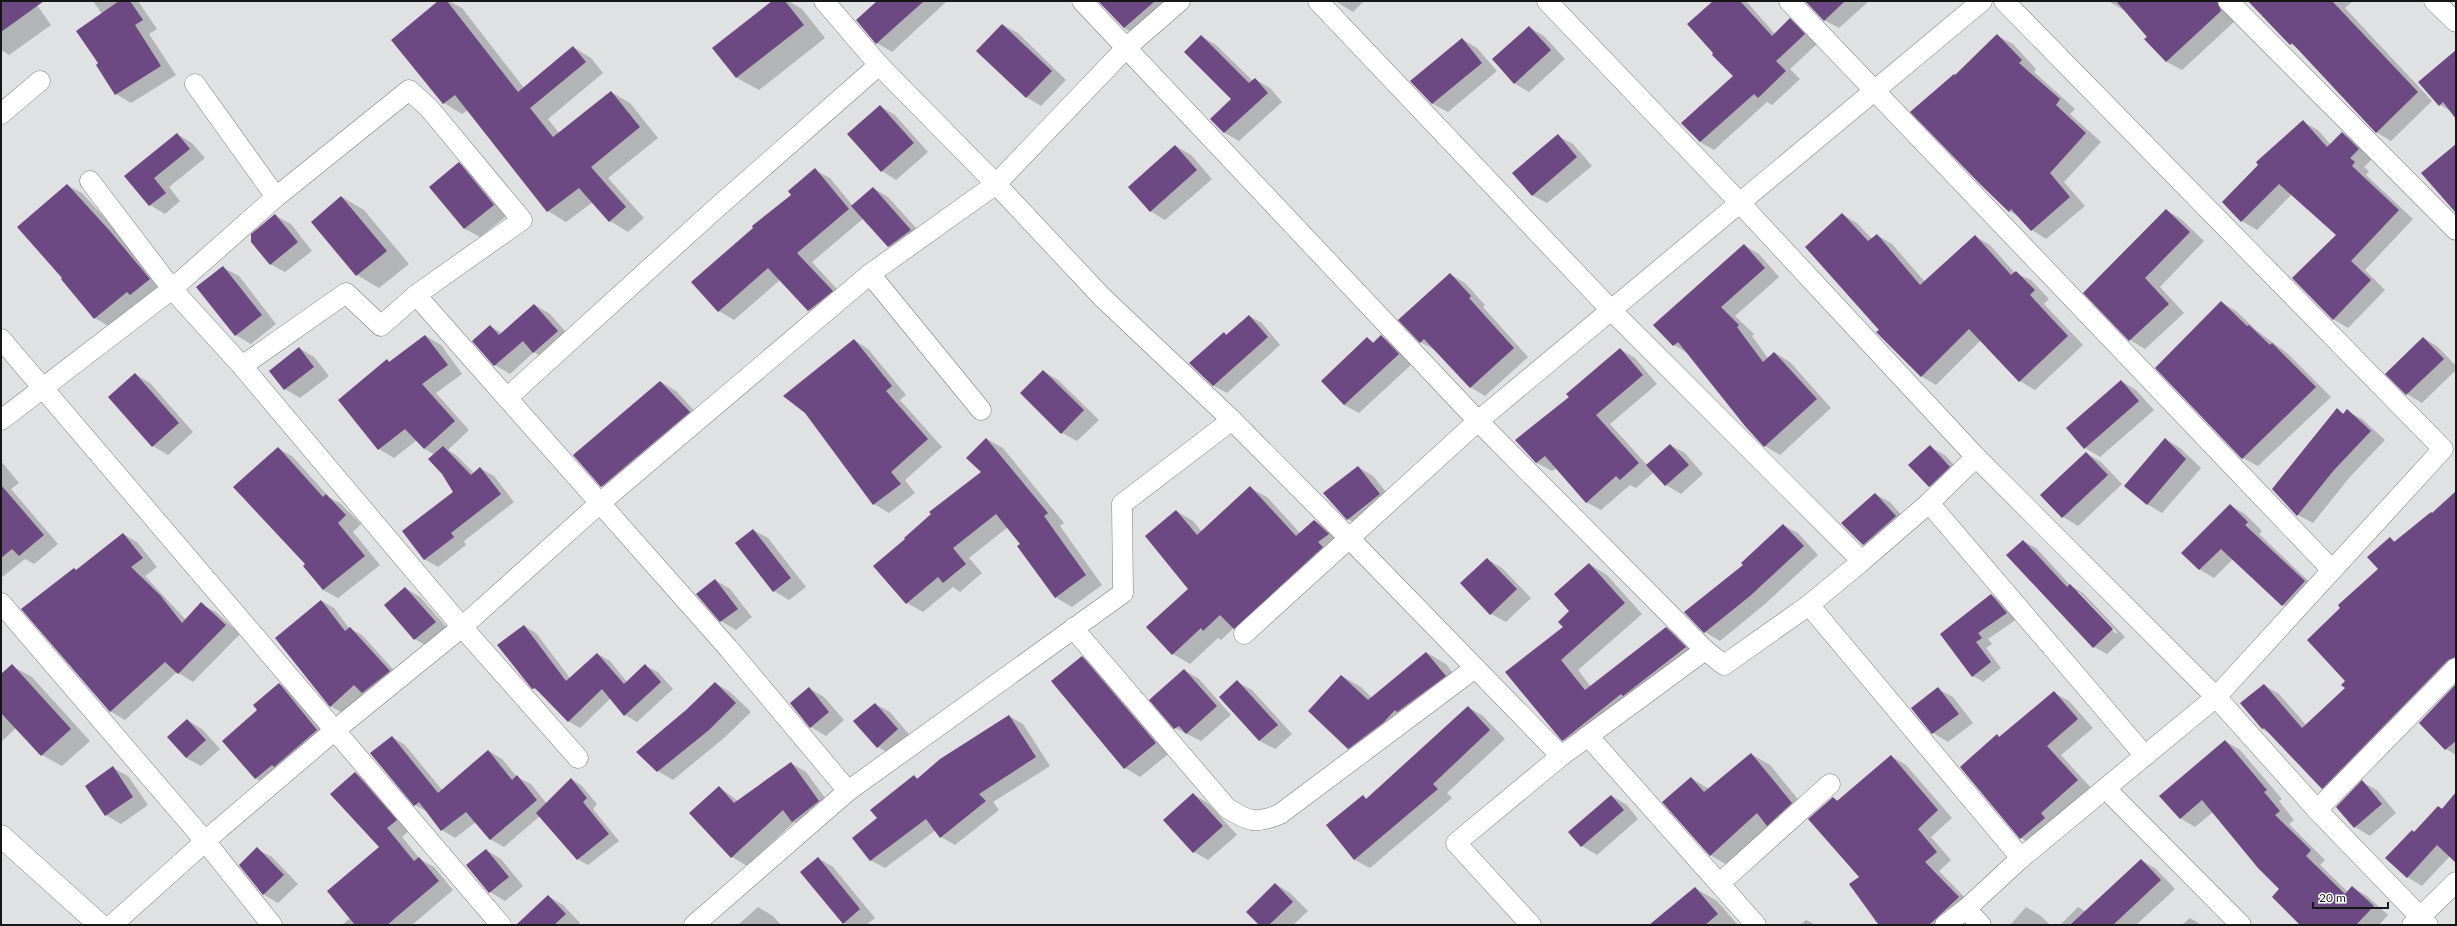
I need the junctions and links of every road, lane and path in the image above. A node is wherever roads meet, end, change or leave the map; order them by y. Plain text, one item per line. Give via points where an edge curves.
1 (824, 1) edge
2 (1082, 1) edge
3 (1180, 1) edge
4 (1318, 1) edge
5 (1547, 1) edge
6 (1789, 1) edge
7 (1982, 1) edge
8 (2004, 1) edge
9 (2228, 1) edge
10 (2434, 1) edge
11 (2456, 22) edge
12 (1127, 47) junction
13 (879, 65) junction
14 (40, 81) dead end
15 (195, 84) dead end
16 (1876, 92) junction
17 (1, 114) edge
18 (90, 181) dead end
19 (996, 184) junction
20 (276, 197) junction
21 (1739, 202) junction
22 (2456, 230) edge
23 (870, 274) junction
24 (172, 289) junction
25 (416, 295) junction
26 (1612, 311) junction
27 (1, 339) edge
28 (242, 366) junction
29 (41, 387) junction
30 (507, 398) junction
31 (981, 410) dead end
32 (1, 420) edge
33 (1232, 420) junction
34 (1478, 421) junction
35 (2450, 443) edge
36 (1976, 457) junction
37 (600, 503) junction
38 (1929, 503) junction
39 (1348, 537) junction
40 (1862, 561) junction
41 (2332, 570) junction
42 (1, 602) edge
43 (1809, 605) junction
44 (462, 627) junction
45 (1073, 628) junction
46 (1244, 634) dead end
47 (1705, 650) junction
48 (1476, 668) junction
49 (2456, 668) edge
50 (2216, 697) junction
51 (334, 731) junction
52 (1588, 736) junction
53 (1561, 756) junction
54 (2145, 756) junction
55 (578, 758) dead end
56 (1830, 784) dead end
57 (2106, 789) junction
58 (848, 791) junction
59 (2317, 810) junction
60 (1, 836) edge
61 (205, 841) junction
62 (2021, 858) junction
63 (2456, 882) edge
64 (1720, 883) junction
65 (1966, 909) junction
66 (2420, 922) edge
67 (100, 925) edge
68 (112, 925) edge
69 (272, 925) edge
70 (501, 925) edge
71 (694, 925) edge
72 (1531, 925) edge
73 (1756, 925) edge
74 (1945, 925) edge
75 (1981, 925) edge
76 (2241, 925) edge

1 - 13 street
2 - 12 street
3 - 12 street
4 - 26 street
5 - 21 street
6 - 16 street
7 - 16 street
8 - 35 street
9 - 22 street
10 - 11 street
12 - 19 street
12 - 34 street
13 - 19 street
13 - 30 street
14 - 17 street
15 - 20 street
16 - 21 street
16 - 41 street
18 - 24 street
19 - 23 street
19 - 33 street via 1102,297
20 - 24 street
20 - 25 street via 409,90 429,108 522,220
21 - 26 street
21 - 36 street
23 - 31 street
23 - 37 street
24 - 28 street
24 - 29 street
25 - 28 street via 381,326 346,293
25 - 30 street
26 - 34 street
26 - 40 street
27 - 29 street
28 - 44 street
29 - 32 street
29 - 51 street
30 - 37 street
33 - 39 street
33 - 45 street via 1122,504 1123,593
34 - 39 street
34 - 47 street
35 - 41 street
36 - 38 street
36 - 50 street
37 - 44 street
37 - 58 street via 729,649
38 - 40 street
38 - 54 street
39 - 46 street
39 - 48 street
40 - 43 street
41 - 50 street
42 - 61 street
43 - 47 street via 1724,665
43 - 62 street
44 - 51 street
44 - 55 street
45 - 48 street via 1227,808 1244,818 1261,821 1280,814
45 - 58 street
47 - 52 street
48 - 53 street
49 - 59 street
50 - 54 street
50 - 59 street
51 - 61 street
51 - 70 street
52 - 53 street
52 - 64 street
53 - 72 street via 1456,843
54 - 57 street
56 - 64 street
57 - 62 street
57 - 76 street
58 - 71 street
59 - 66 street
60 - 67 street
61 - 68 street
61 - 69 street
62 - 65 street
63 - 66 street
64 - 73 street
65 - 74 street
65 - 75 street

